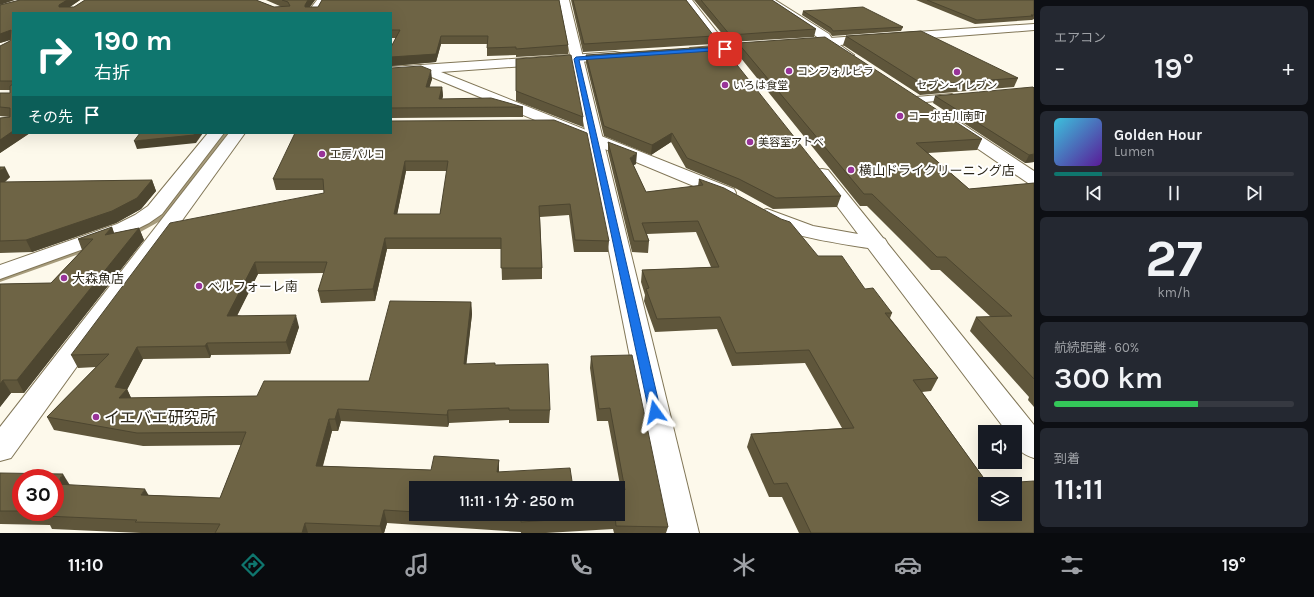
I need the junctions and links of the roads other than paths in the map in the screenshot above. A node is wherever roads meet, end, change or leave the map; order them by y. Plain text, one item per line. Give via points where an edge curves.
1 (322, 0) edge
2 (564, 0) edge
3 (687, 0) edge
4 (768, 0) edge
5 (313, 12) edge
6 (1034, 27) edge
7 (828, 42) junction
8 (792, 44) edge
9 (778, 45) edge
10 (725, 49) junction
11 (680, 52) edge
12 (392, 56) edge
13 (624, 56) edge
14 (576, 59) junction
15 (861, 64) edge
16 (422, 69) junction
17 (392, 71) edge
18 (742, 73) edge
19 (963, 96) edge
20 (911, 97) joint
21 (516, 123) edge
22 (555, 123) junction
23 (216, 134) edge
24 (236, 134) edge
25 (596, 140) junction
26 (810, 158) edge
27 (196, 173) junction
28 (1030, 173) edge
29 (167, 226) junction
30 (878, 243) junction
31 (0, 272) edge
32 (0, 285) edge
33 (1034, 446) edge
34 (0, 449) edge
35 (682, 533) edge

1 - 5 street
2 - 14 street
3 - 10 street
4 - 7 street via 825,37
6 - 7 street
7 - 8 street
7 - 15 street
9 - 10 street
10 - 11 street
10 - 18 street
12 - 16 street
13 - 14 street
14 - 16 street
14 - 25 street
16 - 17 street
16 - 22 street
19 - 20 lane
20 - 28 street
21 - 22 street
22 - 25 street
23 - 27 street
24 - 27 street
25 - 30 street via 729,194 786,225 811,233
25 - 35 street
26 - 30 street
27 - 29 street
27 - 31 street via 142,219 124,228
29 - 32 street
29 - 34 street
30 - 33 street

